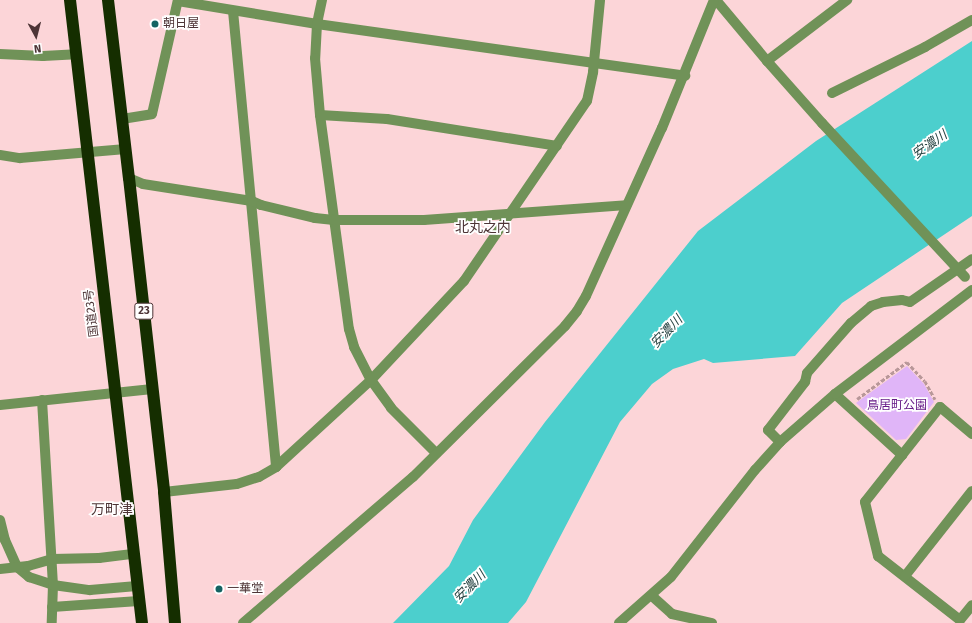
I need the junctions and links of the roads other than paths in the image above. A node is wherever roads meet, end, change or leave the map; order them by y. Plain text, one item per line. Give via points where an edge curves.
1 (70, 0) edge
2 (108, 0) edge
3 (322, 0) edge
4 (600, 0) edge
5 (715, 0) edge
6 (847, 0) edge
7 (178, 1) edge
8 (233, 11) junction
9 (972, 20) edge
10 (317, 24) junction
11 (0, 54) edge
12 (76, 54) junction
13 (767, 61) junction
14 (594, 62) junction
15 (685, 76) junction
16 (832, 93) dead end
17 (320, 115) junction
18 (122, 119) junction
19 (557, 146) junction
20 (126, 149) junction
21 (88, 153) junction
22 (0, 155) edge
23 (130, 178) junction
24 (252, 201) junction
25 (626, 205) junction
26 (510, 214) junction
27 (334, 220) junction
28 (972, 259) edge
29 (972, 285) edge
30 (972, 290) edge
31 (371, 380) junction
32 (152, 389) junction
33 (116, 393) junction
34 (836, 394) junction
35 (42, 400) junction
36 (0, 404) edge
37 (972, 434) edge
38 (780, 442) junction
39 (436, 453) junction
40 (902, 455) junction
41 (276, 467) junction
42 (972, 491) edge
43 (164, 492) junction
44 (0, 520) edge
45 (133, 554) junction
46 (52, 559) junction
47 (17, 567) junction
48 (0, 569) edge
49 (905, 576) junction
50 (53, 585) junction
51 (137, 586) junction
52 (652, 596) junction
53 (139, 601) junction
54 (972, 605) edge
55 (52, 607) junction
56 (52, 623) edge
57 (142, 623) edge
58 (175, 623) edge
59 (243, 623) edge
60 (619, 623) edge
61 (712, 623) edge

1 - 12 highway, 国道23号
2 - 18 highway, 23
3 - 10 street
4 - 14 street
5 - 13 street
5 - 15 street
6 - 13 street
7 - 8 street
7 - 18 street via 152,114
8 - 10 street
8 - 24 street
9 - 16 street via 925,47
10 - 14 street
10 - 17 street via 315,58
11 - 12 street
12 - 21 highway, 国道23号
13 - 29 street, bridge
14 - 15 street
14 - 19 street via 587,101
15 - 25 street
17 - 19 street via 387,119
17 - 27 street
18 - 20 highway, 23
19 - 26 street
20 - 21 street
20 - 23 highway, 23
21 - 22 street via 20,158
21 - 33 highway, 国道23号
23 - 24 street via 143,184
23 - 32 highway, 23
24 - 27 street
24 - 41 street
25 - 26 street
25 - 39 street via 577,311 565,326
26 - 27 street via 424,220
26 - 31 street via 464,281
27 - 31 street via 349,330 354,347
28 - 38 street via 910,302 902,300 871,306 851,323 807,373 805,382 768,430
30 - 34 street
31 - 39 street via 391,408
31 - 41 street
32 - 33 street
32 - 43 highway, 23
33 - 35 street
33 - 45 highway, 国道23号
34 - 38 street
34 - 40 street
35 - 36 street
35 - 46 street
37 - 40 street via 940,407
38 - 52 street via 671,577
39 - 59 street via 413,477
40 - 49 street via 865,502 878,556
41 - 43 street via 259,477 237,484
42 - 49 street
43 - 58 highway, 23
44 - 47 street via 5,540
45 - 46 street
45 - 51 highway, 国道23号
46 - 47 street
46 - 50 street
47 - 48 street
47 - 50 street via 29,576
49 - 54 street via 960,620
50 - 51 street via 90,590
50 - 55 street
51 - 53 highway, 国道23号
52 - 60 street
52 - 61 street via 672,614
53 - 55 street
53 - 57 highway, 国道23号
55 - 56 street

